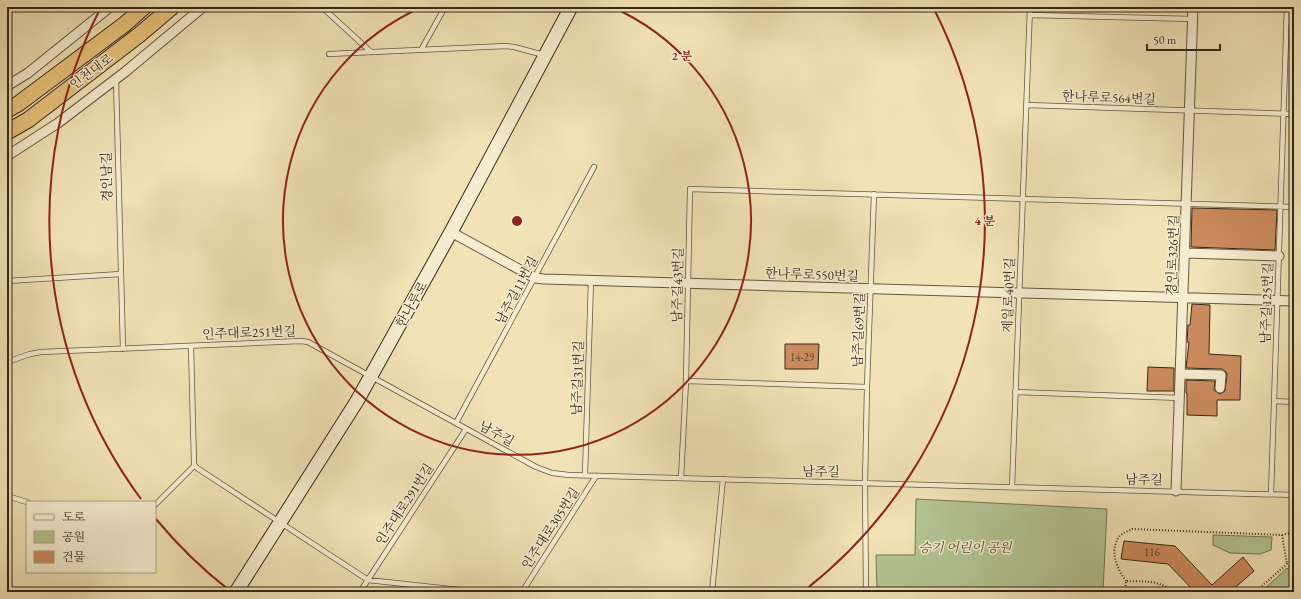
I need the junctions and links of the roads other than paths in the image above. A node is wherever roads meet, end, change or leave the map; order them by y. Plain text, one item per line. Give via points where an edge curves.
1 (94, 7) edge
2 (110, 7) edge
3 (144, 7) edge
4 (172, 7) edge
5 (203, 7) edge
6 (322, 7) edge
7 (445, 7) edge
8 (571, 7) edge
9 (1030, 7) edge
10 (1193, 7) edge
11 (1287, 7) edge
12 (101, 14) junction
13 (1030, 15) junction
14 (1193, 19) junction
15 (1286, 22) junction
16 (1294, 22) edge
17 (421, 50) junction
18 (371, 52) junction
19 (329, 54) dead end
20 (545, 56) junction
21 (116, 79) junction
22 (7, 86) edge
23 (1027, 105) junction
24 (7, 110) edge
25 (1190, 111) junction
26 (1283, 114) junction
27 (1294, 114) edge
28 (7, 132) edge
29 (7, 156) edge
30 (594, 167) dead end
31 (874, 194) junction
32 (1023, 199) junction
33 (1187, 204) junction
34 (1280, 206) junction
35 (1294, 207) edge
36 (451, 232) junction
37 (1185, 252) junction
38 (1279, 256) junction
39 (121, 274) junction
40 (535, 278) junction
41 (591, 280) junction
42 (7, 281) edge
43 (688, 283) junction
44 (870, 288) junction
45 (1019, 293) junction
46 (1183, 298) junction
47 (1277, 300) junction
48 (1294, 301) edge
49 (191, 346) junction
50 (123, 349) junction
51 (7, 362) edge
52 (1181, 374) junction
53 (371, 377) junction
54 (686, 381) junction
55 (867, 388) junction
56 (1220, 388) dead end
57 (1016, 392) junction
58 (1180, 398) junction
59 (1274, 401) junction
60 (1294, 402) edge
61 (456, 423) junction
62 (466, 429) junction
63 (194, 466) junction
64 (585, 475) junction
65 (596, 476) junction
66 (681, 478) junction
67 (723, 479) junction
68 (865, 483) junction
69 (1012, 487) junction
70 (1176, 491) junction
71 (1271, 494) junction
72 (1294, 494) edge
73 (7, 496) edge
74 (26, 502) edge
75 (156, 504) edge
76 (280, 522) junction
77 (368, 580) junction
78 (236, 592) edge
79 (360, 592) edge
80 (478, 592) edge
81 (522, 592) edge
82 (712, 592) edge
83 (866, 592) edge

1 - 12 lane
2 - 12 street
3 - 24 highway, 인천대로 via 125,24
4 - 28 highway, 인천대로 via 28,120
5 - 21 street
6 - 18 lane
7 - 17 lane
8 - 20 main road, 한나루로
9 - 13 lane, 제일로40번길
10 - 14 street, 경인로326번길
11 - 15 lane, 남주길125번길
12 - 22 street via 28,73
13 - 14 lane
13 - 23 lane, 제일로40번길
14 - 25 street, 경인로326번길
15 - 16 lane
15 - 26 lane, 남주길125번길
17 - 18 lane
17 - 20 lane via 506,46
18 - 19 lane
20 - 36 main road, 한나루로
21 - 29 street via 58,123
21 - 39 lane, 경인남길
23 - 25 lane, 한나루로564번길
23 - 32 lane, 제일로40번길
25 - 26 lane, 한나루로564번길
25 - 33 street, 경인로326번길
26 - 27 lane, 한나루로564번길
26 - 34 lane, 남주길125번길
30 - 40 lane, 남주길11번길
31 - 32 lane
31 - 43 lane, 남주길43번길 via 690,189
31 - 44 lane, 남주길69번길
32 - 33 lane
32 - 45 lane, 제일로40번길
33 - 34 lane
33 - 37 street, 경인로326번길
34 - 35 lane
34 - 38 lane, 남주길125번길
36 - 40 street, 한나루로550번길
36 - 53 main road, 한나루로
37 - 38 street
37 - 46 street, 경인로326번길
38 - 47 lane, 남주길125번길
39 - 42 lane
39 - 50 lane, 경인남길
40 - 41 street, 한나루로550번길
40 - 61 lane, 남주길11번길
41 - 43 street, 한나루로550번길
41 - 64 lane, 남주길31번길
43 - 44 street, 한나루로550번길
43 - 54 lane, 남주길43번길
44 - 45 street, 한나루로550번길
44 - 55 lane, 남주길69번길
45 - 46 street, 한나루로550번길
45 - 57 lane, 제일로40번길
46 - 47 street, 한나루로550번길
46 - 52 street, 경인로326번길
47 - 48 street, 한나루로550번길
47 - 59 lane, 남주길125번길
49 - 50 lane, 인주대로251번길
49 - 53 lane, 인주대로251번길 via 308,342
49 - 63 lane, 인주대로251번길
50 - 51 lane, 인주대로251번길 via 30,354
52 - 56 street via 1221,376
52 - 58 street, 경인로326번길
53 - 61 lane, 남주길
53 - 76 main road, 한나루로
54 - 55 lane
54 - 66 lane, 남주길43번길
55 - 68 lane, 남주길69번길
57 - 58 lane
57 - 69 lane, 제일로40번길
58 - 70 street, 경인로326번길
59 - 60 lane
59 - 71 lane, 남주길125번길
61 - 62 lane, 남주길
62 - 64 lane, 남주길 via 536,467 552,473
62 - 77 lane, 인주대로291번길
63 - 75 lane
63 - 76 lane
64 - 65 lane, 남주길
65 - 66 lane, 남주길
65 - 81 lane, 인주대로305번길
66 - 67 lane, 남주길
67 - 68 lane, 남주길
67 - 82 lane
68 - 69 lane, 남주길
68 - 83 lane, 남주길69번길
69 - 70 lane, 남주길
70 - 71 lane, 남주길
71 - 72 lane, 남주길
73 - 74 lane
76 - 77 lane
76 - 78 main road, 한나루로
77 - 79 lane, 인주대로291번길
77 - 80 lane

